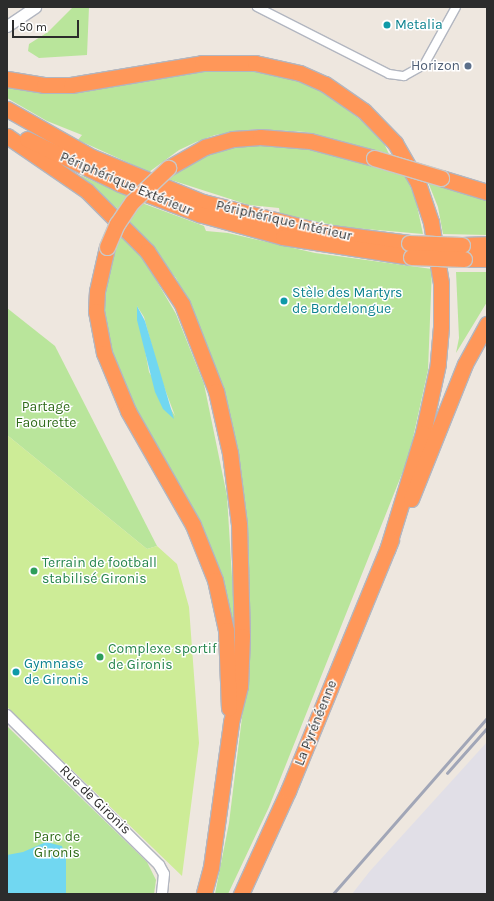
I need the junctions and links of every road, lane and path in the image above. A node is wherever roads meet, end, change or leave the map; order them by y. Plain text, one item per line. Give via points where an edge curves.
1 (257, 7) edge
2 (456, 7) edge
3 (32, 9) edge
4 (7, 26) edge
5 (7, 79) edge
6 (7, 109) edge
7 (7, 129) edge
8 (7, 136) edge
9 (487, 192) edge
10 (487, 244) edge
11 (410, 250) junction
12 (463, 252) junction
13 (487, 259) edge
14 (487, 324) edge
15 (387, 550) junction
16 (7, 715) edge
17 (231, 723) junction
18 (162, 894) edge
19 (204, 894) edge
20 (241, 894) edge

1 - 2 street via 389,74 404,76 424,65
3 - 4 main road
5 - 15 highway via 44,85 71,85 202,63 255,63 300,73 325,84 364,111 395,143 418,183 431,222 441,282 441,327 438,364 423,433
6 - 11 highway, Périphérique Intérieur via 92,158 203,202 323,232
7 - 11 highway, Périphérique Extérieur via 120,184 199,214 291,239
8 - 17 highway via 67,176 130,231 171,284 204,356 230,453 240,530 243,604 241,665
9 - 17 highway, bridge via 310,141 260,137 233,139 205,147 168,168 147,185 125,212 107,247 97,291 96,311 104,354 128,411 194,525 216,580 226,630
10 - 12 highway, Périphérique Intérieur
11 - 12 highway, Périphérique Intérieur, bridge
12 - 13 highway
14 - 15 highway via 465,364 421,476
15 - 20 highway, La Pyrénéenne via 288,791
16 - 18 street, Rue de Gironis via 159,865 164,874
17 - 19 highway via 211,867

